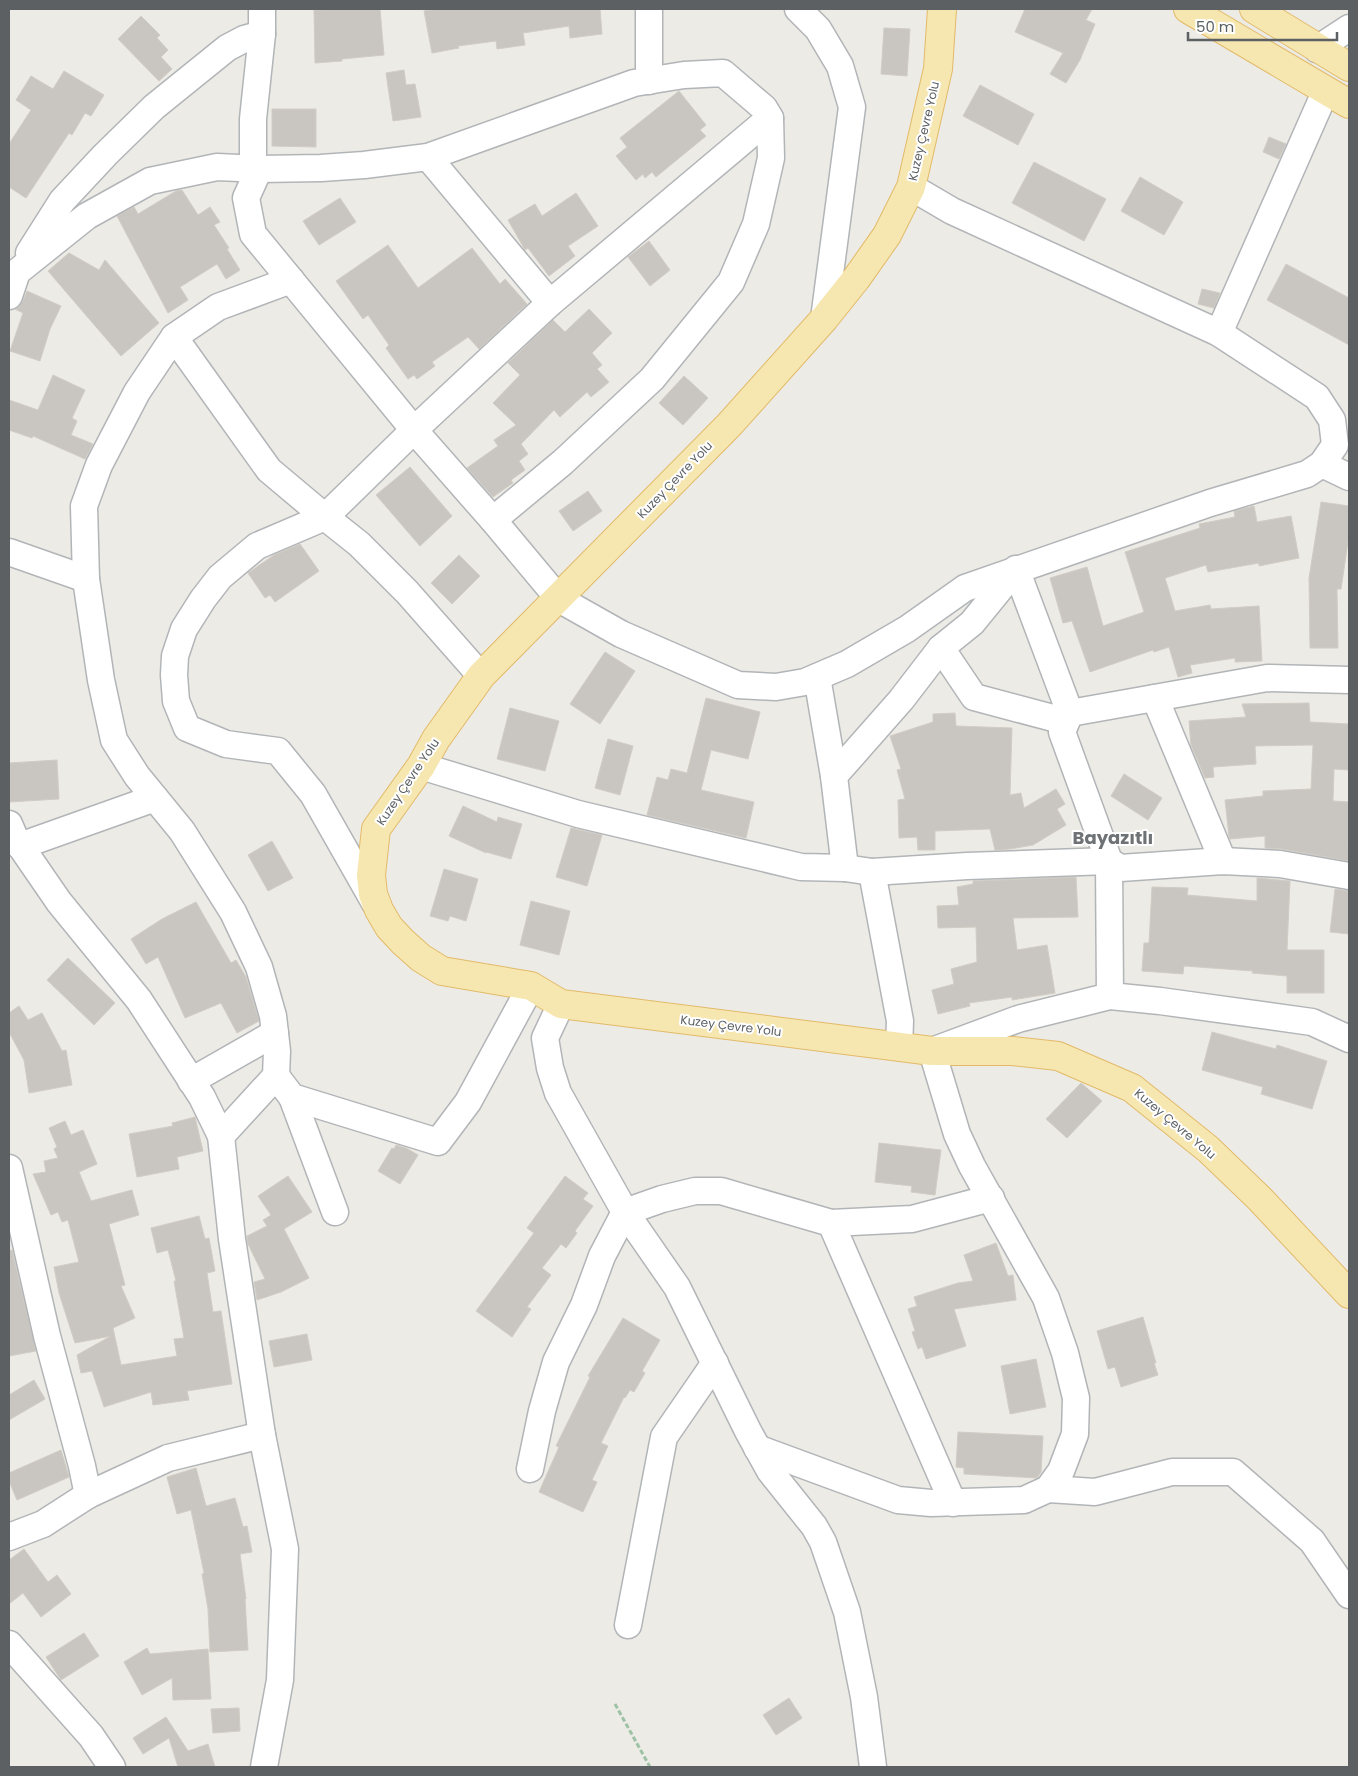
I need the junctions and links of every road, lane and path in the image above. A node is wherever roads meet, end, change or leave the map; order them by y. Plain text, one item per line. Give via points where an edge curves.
1 (262, 9) edge
2 (649, 9) edge
3 (798, 9) edge
4 (942, 9) edge
5 (1188, 9) edge
6 (1254, 9) edge
7 (1349, 28) edge
8 (262, 34) junction
9 (1317, 49) junction
10 (1349, 67) edge
11 (649, 81) junction
12 (1326, 90) junction
13 (1349, 104) edge
14 (770, 118) junction
15 (428, 156) junction
16 (259, 169) junction
17 (911, 187) junction
18 (13, 270) edge
19 (291, 280) junction
20 (9, 296) edge
21 (550, 303) junction
22 (824, 319) junction
23 (1219, 333) junction
24 (174, 337) junction
25 (414, 430) junction
26 (1322, 464) junction
27 (1349, 477) edge
28 (325, 518) junction
29 (493, 520) junction
30 (9, 552) edge
31 (1016, 569) junction
32 (86, 579) junction
33 (558, 599) junction
34 (942, 648) junction
35 (481, 676) junction
36 (817, 677) junction
37 (1349, 680) edge
38 (1155, 698) junction
39 (1070, 713) junction
40 (421, 766) junction
41 (834, 776) junction
42 (154, 798) junction
43 (14, 835) edge
44 (1109, 861) junction
45 (1223, 861) junction
46 (845, 868) junction
47 (872, 872) junction
48 (1349, 876) edge
49 (379, 910) junction
50 (531, 986) junction
51 (1110, 996) junction
52 (561, 1004) junction
53 (275, 1033) junction
54 (1349, 1039) edge
55 (900, 1047) junction
56 (932, 1051) junction
57 (276, 1076) junction
58 (191, 1081) junction
59 (292, 1097) junction
60 (221, 1136) junction
61 (9, 1168) edge
62 (991, 1198) junction
63 (335, 1212) dead end
64 (625, 1212) junction
65 (831, 1223) junction
66 (1349, 1294) edge
67 (714, 1363) junction
68 (262, 1435) junction
69 (757, 1448) junction
70 (530, 1469) dead end
71 (1048, 1489) junction
72 (88, 1495) junction
73 (953, 1503) junction
74 (9, 1538) edge
75 (1349, 1595) edge
76 (628, 1625) dead end
77 (9, 1644) edge
78 (615, 1704) dead end
79 (112, 1767) edge
80 (264, 1767) edge
81 (650, 1767) edge
82 (873, 1767) edge

1 - 8 street
2 - 11 street
3 - 22 street via 818,29 840,66 852,107
4 - 17 main road, Kuzey Çevre Yolu via 938,69
5 - 12 main road
6 - 9 main road
7 - 9 street
8 - 16 street via 253,119 253,164
8 - 18 street via 227,48 154,107 62,201
9 - 10 main road
11 - 14 street via 723,73 764,108
11 - 15 street via 634,83
12 - 13 main road
12 - 23 street
14 - 21 street
14 - 29 street via 771,158 756,224 732,282 652,379 563,462
15 - 16 street via 364,165
15 - 21 street
16 - 18 street via 217,167 150,181 87,216
16 - 19 street via 246,198 253,234
17 - 22 main road, Kuzey Çevre Yolu via 887,235
17 - 23 street via 952,211
18 - 20 street
19 - 24 street via 218,306
19 - 25 street
21 - 25 street
22 - 33 main road, Kuzey Çevre Yolu via 729,425
23 - 26 street via 1317,397 1332,420 1335,444
24 - 28 street via 269,470
24 - 32 street via 137,392 99,466 84,506
25 - 28 street
25 - 29 street
26 - 27 street
26 - 31 street via 1307,474 1210,503
28 - 35 street via 359,544 407,592
28 - 49 street via 257,546 220,577 184,630 175,656 176,701 187,728 226,744 278,752 313,794
29 - 33 street
30 - 32 street
31 - 34 street via 972,623
31 - 36 street via 964,588 908,630
31 - 39 street
32 - 42 street via 101,680 114,740
33 - 35 main road, Kuzey Çevre Yolu
33 - 36 street via 621,634 738,685 776,686
34 - 39 street via 974,698 1053,718
34 - 41 street
35 - 40 main road, Kuzey Çevre Yolu
36 - 41 street
37 - 38 street via 1267,678
38 - 39 street
38 - 45 street
39 - 44 street via 1062,732
40 - 46 street via 588,816 801,867
40 - 49 main road, Kuzey Çevre Yolu via 376,829 371,875
41 - 46 street
42 - 43 street
42 - 53 street via 182,831 233,912 259,967
43 - 58 street via 59,902 139,1000
44 - 45 street via 1120,868
44 - 47 street
44 - 51 street
45 - 48 street via 1280,864
46 - 47 street
47 - 55 street via 900,1021
49 - 50 main road, Kuzey Çevre Yolu via 403,942 442,971
50 - 52 main road, Kuzey Çevre Yolu
50 - 59 street via 468,1102 438,1142
51 - 54 street via 1312,1022
51 - 56 street via 1018,1019
52 - 55 main road, Kuzey Çevre Yolu
52 - 64 street via 545,1038 550,1068 558,1094
53 - 57 street
53 - 58 street
55 - 56 main road, Kuzey Çevre Yolu
56 - 62 street via 957,1134
56 - 66 main road, Kuzey Çevre Yolu via 1012,1051 1058,1056 1132,1088 1208,1149
57 - 59 street
57 - 60 street
58 - 60 street
59 - 63 street
60 - 68 street via 232,1239
61 - 72 street
62 - 65 street via 912,1219
62 - 71 street via 1046,1298 1076,1398 1075,1434 1061,1470
64 - 65 street via 695,1191 721,1191
64 - 67 street via 677,1287
64 - 70 street via 602,1256 584,1306 556,1362
65 - 73 street
67 - 69 street
67 - 76 street via 664,1437
68 - 72 street via 168,1458
68 - 80 street via 285,1548 280,1680
69 - 73 street via 898,1500
69 - 82 street via 770,1471 823,1542 847,1612 864,1697
71 - 73 street via 1024,1500
71 - 75 street via 1095,1492 1172,1472 1233,1472 1312,1541
72 - 74 street via 43,1524
77 - 79 street via 91,1736
78 - 81 path

